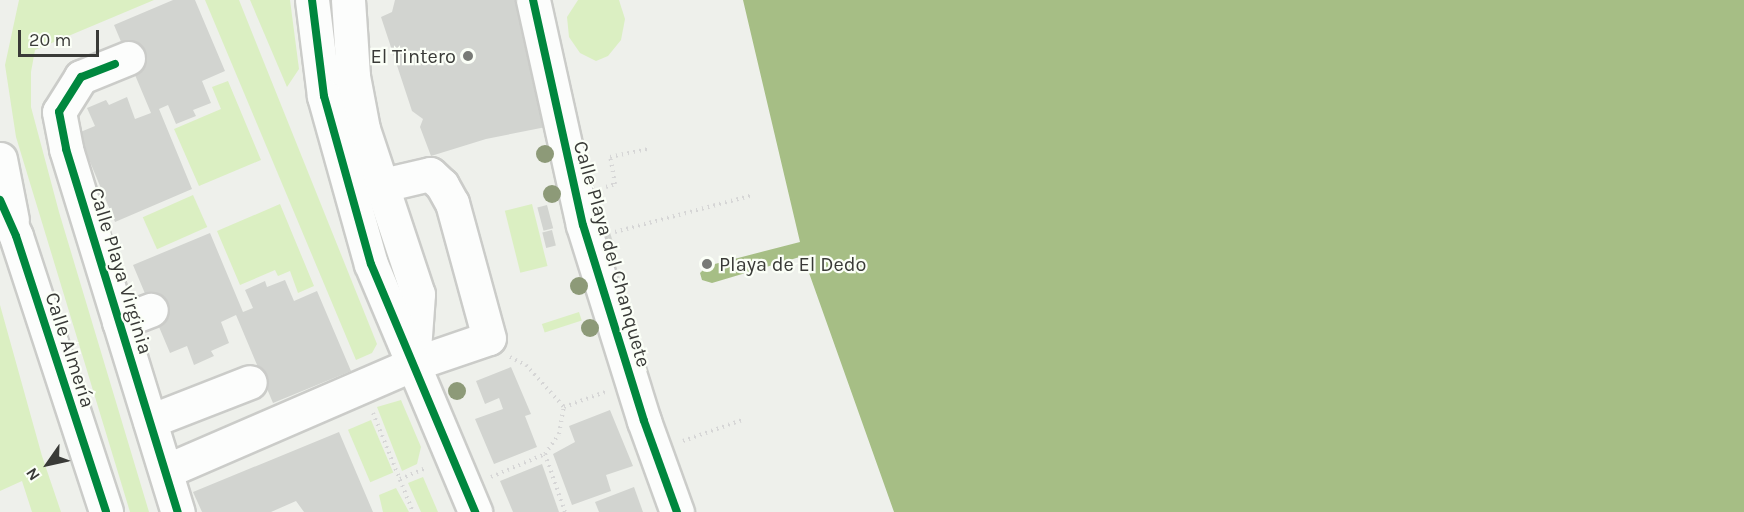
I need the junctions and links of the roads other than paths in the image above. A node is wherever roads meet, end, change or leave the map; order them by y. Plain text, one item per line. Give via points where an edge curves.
1 (312, 0) edge
2 (348, 0) edge
3 (533, 0) edge
4 (122, 61) dead end
5 (0, 159) edge
6 (379, 186) junction
7 (0, 200) edge
8 (16, 236) junction
9 (151, 310) dead end
10 (119, 322) junction
11 (413, 364) junction
12 (250, 382) dead end
13 (150, 421) junction
14 (166, 471) junction
15 (106, 512) edge
16 (178, 512) edge
17 (475, 512) edge
18 (677, 512) edge

1 - 11 street via 324,96 338,154 371,264
2 - 6 street via 353,76
3 - 18 street, Calle Playa del Chanquete via 585,231
4 - 10 street, Calle Playa Virginia via 81,77 59,112 93,198
5 - 8 street, Calle Almería
6 - 11 street via 418,294
6 - 11 street via 430,174 442,185 452,203 481,340
7 - 8 street, Calle Almería
8 - 15 street, Calle Almería
9 - 10 street
10 - 13 street, Calle Playa Virginia
11 - 14 street
11 - 17 street
12 - 13 street
13 - 14 street, Calle Playa Virginia
14 - 16 street, Calle Playa Virginia

